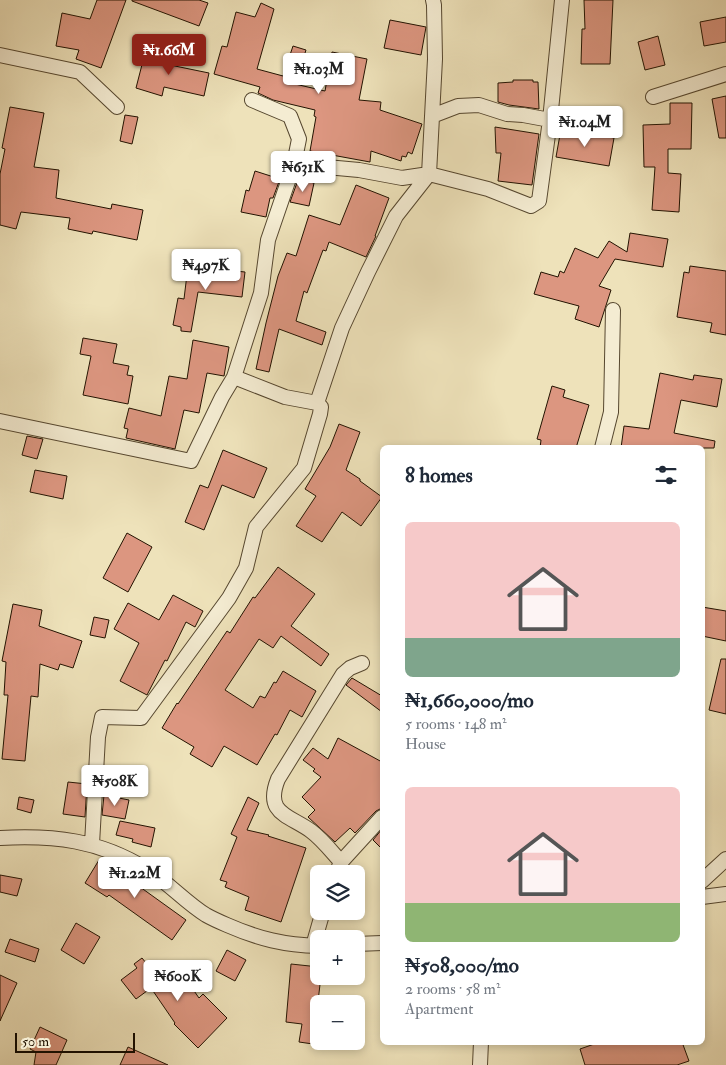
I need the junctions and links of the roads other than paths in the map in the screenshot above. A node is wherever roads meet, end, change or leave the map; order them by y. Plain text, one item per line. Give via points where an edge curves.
1 (433, 0) edge
2 (562, 0) edge
3 (0, 55) edge
4 (726, 74) edge
5 (653, 97) dead end
6 (252, 100) dead end
7 (117, 107) dead end
8 (432, 116) junction
9 (550, 120) junction
10 (294, 164) junction
11 (429, 174) junction
12 (613, 310) dead end
13 (234, 377) junction
14 (317, 403) junction
15 (0, 421) edge
16 (603, 445) edge
17 (362, 663) dead end
18 (380, 819) edge
19 (0, 838) edge
20 (92, 844) junction
21 (726, 859) edge
22 (336, 865) edge
23 (341, 865) edge
24 (705, 878) edge
25 (726, 894) edge
26 (705, 897) edge
27 (380, 943) edge
28 (365, 944) edge
29 (310, 946) edge
30 (481, 1045) edge
31 (480, 1065) edge

1 - 8 street via 435,60
2 - 9 street
3 - 7 street via 80,72
4 - 5 street
6 - 10 street via 290,116 299,139
8 - 9 street via 458,106 479,105 507,114
8 - 11 street
9 - 11 street via 539,201 531,206 488,189
10 - 11 street via 402,178
10 - 13 street via 268,240 260,293
11 - 14 street via 396,216 368,272 342,328
12 - 16 street via 611,412
13 - 14 street via 285,397
13 - 15 street via 190,461
14 - 20 street via 321,407 320,414 304,468 256,527 246,568 229,598 141,718 102,717
17 - 22 street via 343,674 274,788 276,806 282,815 312,831
18 - 23 street
19 - 20 street via 27,836
20 - 29 street via 146,869 207,916 249,934 287,944
21 - 24 street
25 - 26 street
27 - 28 street
30 - 31 street

